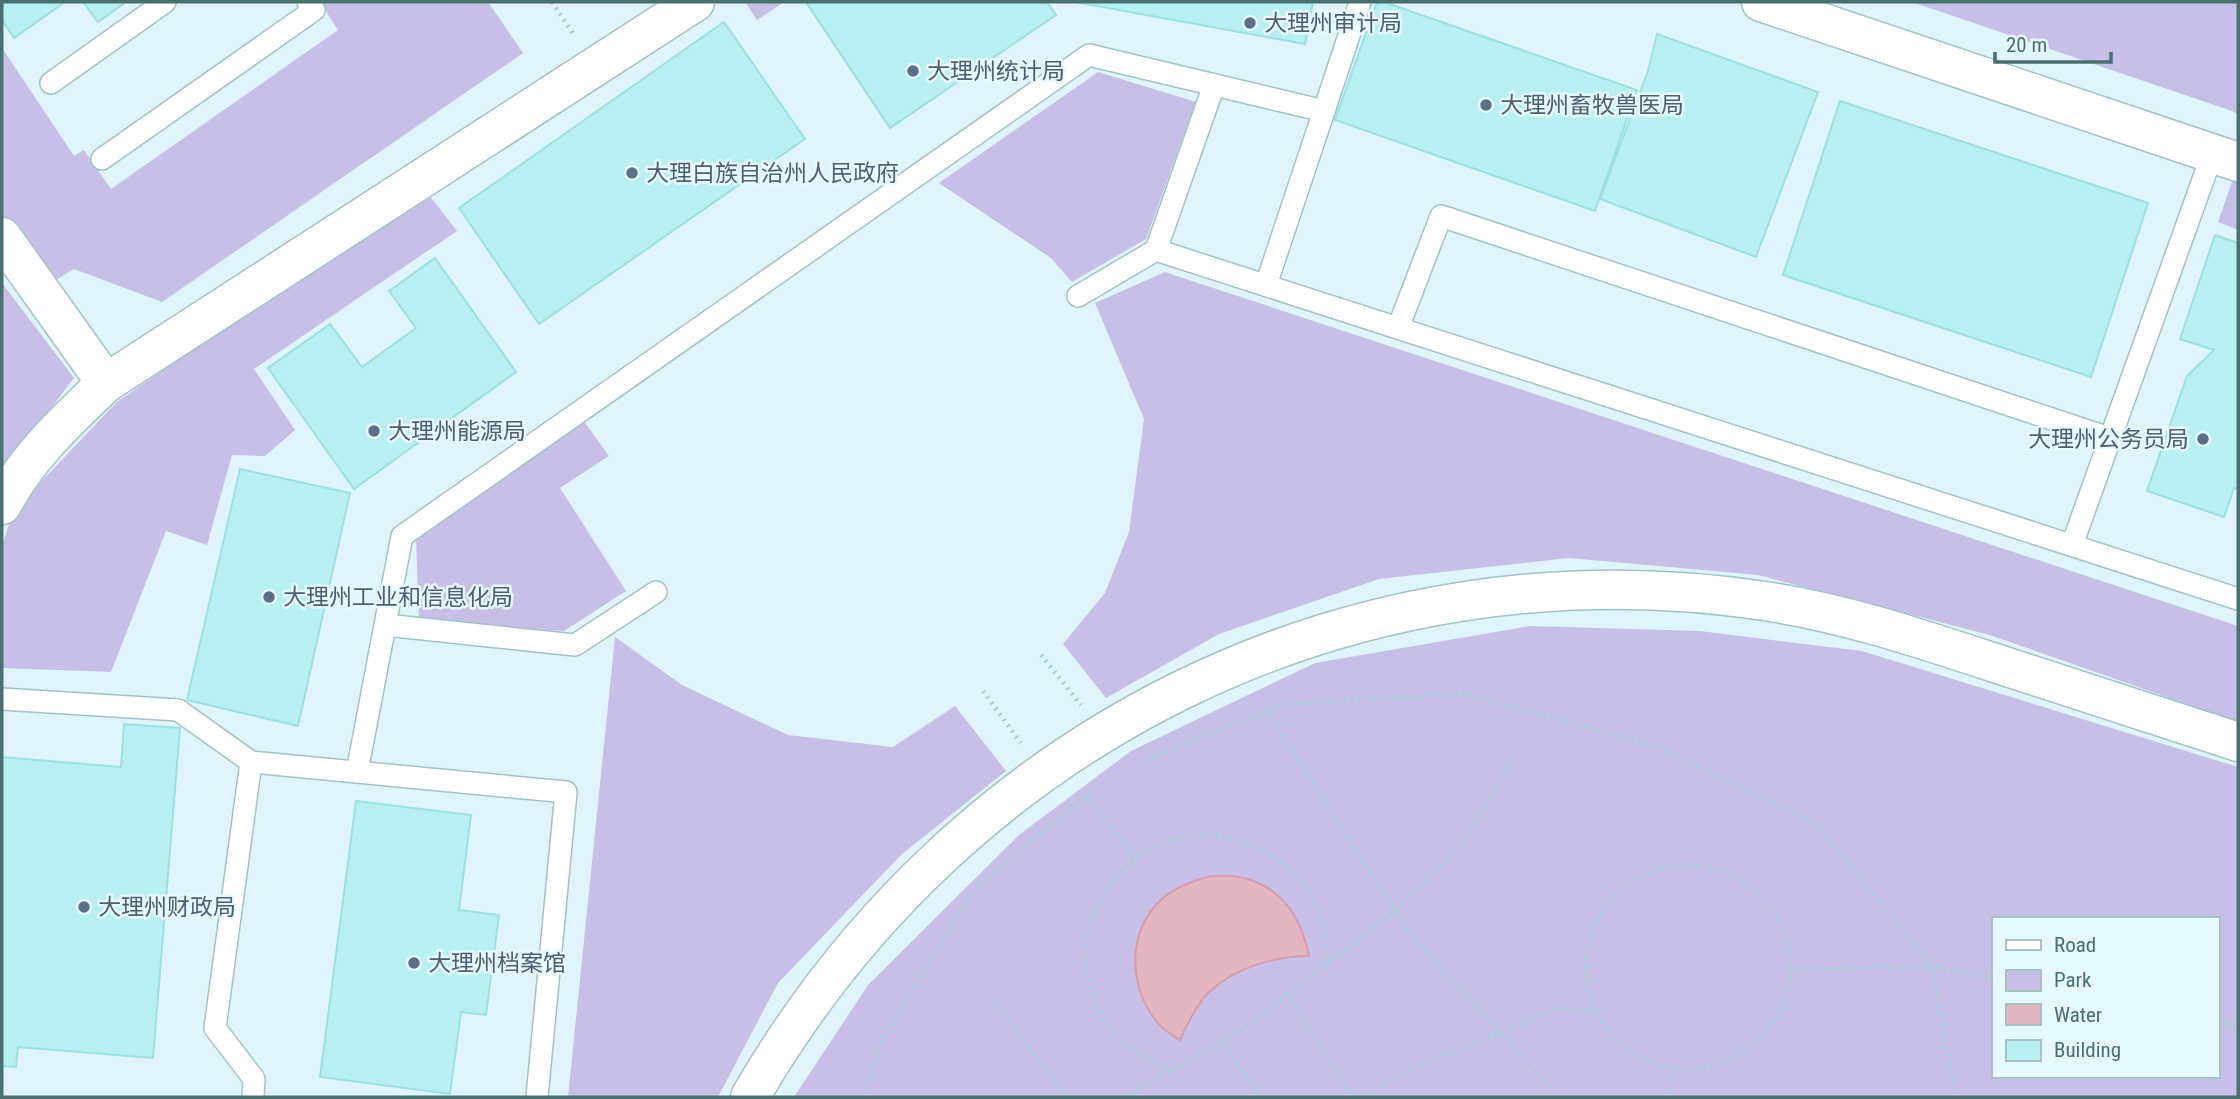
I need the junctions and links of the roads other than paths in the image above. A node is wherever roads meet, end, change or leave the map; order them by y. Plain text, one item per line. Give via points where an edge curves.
1 (165, 2) edge
2 (308, 2) edge
3 (695, 2) edge
4 (1360, 2) edge
5 (1761, 2) edge
6 (51, 83) dead end
7 (1214, 85) junction
8 (1324, 111) junction
9 (2225, 157) edge
10 (102, 159) dead end
11 (2, 237) edge
12 (1156, 250) junction
13 (1266, 285) junction
14 (1078, 296) dead end
15 (1398, 328) junction
16 (106, 383) junction
17 (2112, 439) junction
18 (2, 505) edge
19 (2072, 545) junction
20 (656, 592) dead end
21 (2238, 599) edge
22 (385, 625) junction
23 (2, 699) edge
24 (2238, 742) edge
25 (251, 762) junction
26 (357, 772) junction
27 (253, 1097) edge
28 (537, 1097) edge
29 (750, 1097) edge

1 - 6 lane
2 - 10 lane via 314,10
3 - 16 street
4 - 8 lane
5 - 9 street
7 - 8 lane
7 - 12 lane
7 - 22 lane via 1088,55 402,536
8 - 13 lane
9 - 17 lane
11 - 16 street
12 - 13 lane
12 - 14 lane
13 - 15 lane
15 - 17 lane via 1441,216
15 - 19 lane
16 - 18 street via 60,427
17 - 19 lane
19 - 21 lane
20 - 22 lane via 575,645
22 - 26 lane
23 - 25 lane via 178,710
24 - 29 street via 1925,640 1846,617 1766,601 1601,590 1519,594 1357,624 1202,680 1103,733 991,810 872,925 820,989
25 - 26 lane
25 - 27 lane via 215,1028 254,1079
26 - 28 lane via 566,792

